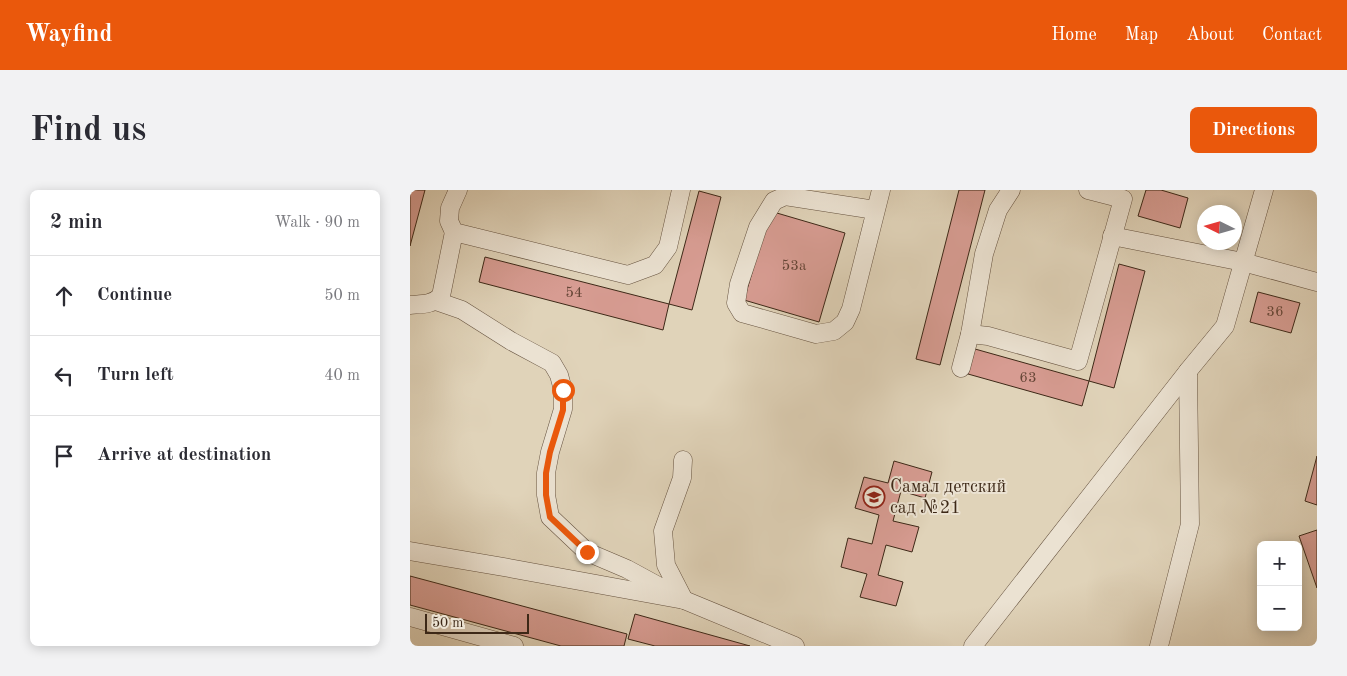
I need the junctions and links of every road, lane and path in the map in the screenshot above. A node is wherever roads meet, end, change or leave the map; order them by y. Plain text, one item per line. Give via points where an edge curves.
1 (458, 190) edge
2 (681, 190) edge
3 (881, 190) edge
4 (1011, 190) edge
5 (1088, 190) edge
6 (1264, 190) edge
7 (806, 194) edge
8 (875, 210) junction
9 (454, 232) junction
10 (1112, 236) junction
11 (1244, 262) junction
12 (1317, 282) edge
13 (436, 301) junction
14 (410, 305) edge
15 (970, 334) junction
16 (961, 368) dead end
17 (1188, 371) junction
18 (683, 460) dead end
19 (410, 551) edge
20 (684, 600) junction
21 (410, 617) edge
22 (514, 646) edge
23 (795, 646) edge
24 (974, 646) edge
25 (1159, 646) edge

1 - 9 lane via 450,208 449,221
2 - 9 lane via 668,247 655,265 628,275
3 - 8 lane
4 - 15 lane via 998,210 984,254
5 - 10 lane via 1123,199
6 - 11 lane
7 - 8 lane
7 - 8 lane via 785,196 774,201 758,227 739,284 736,303 742,313 816,334 834,331 845,322 851,309
9 - 13 lane via 442,296
10 - 11 lane
10 - 15 lane via 1078,361
11 - 12 lane
11 - 17 lane via 1225,326
13 - 14 lane
13 - 20 lane via 462,310 552,363 559,375 563,410 546,473 550,517 587,552 627,569
15 - 16 lane
17 - 24 lane
17 - 25 lane via 1190,524
18 - 20 lane via 682,478 663,531 666,565
19 - 20 lane
20 - 23 lane
21 - 22 lane

